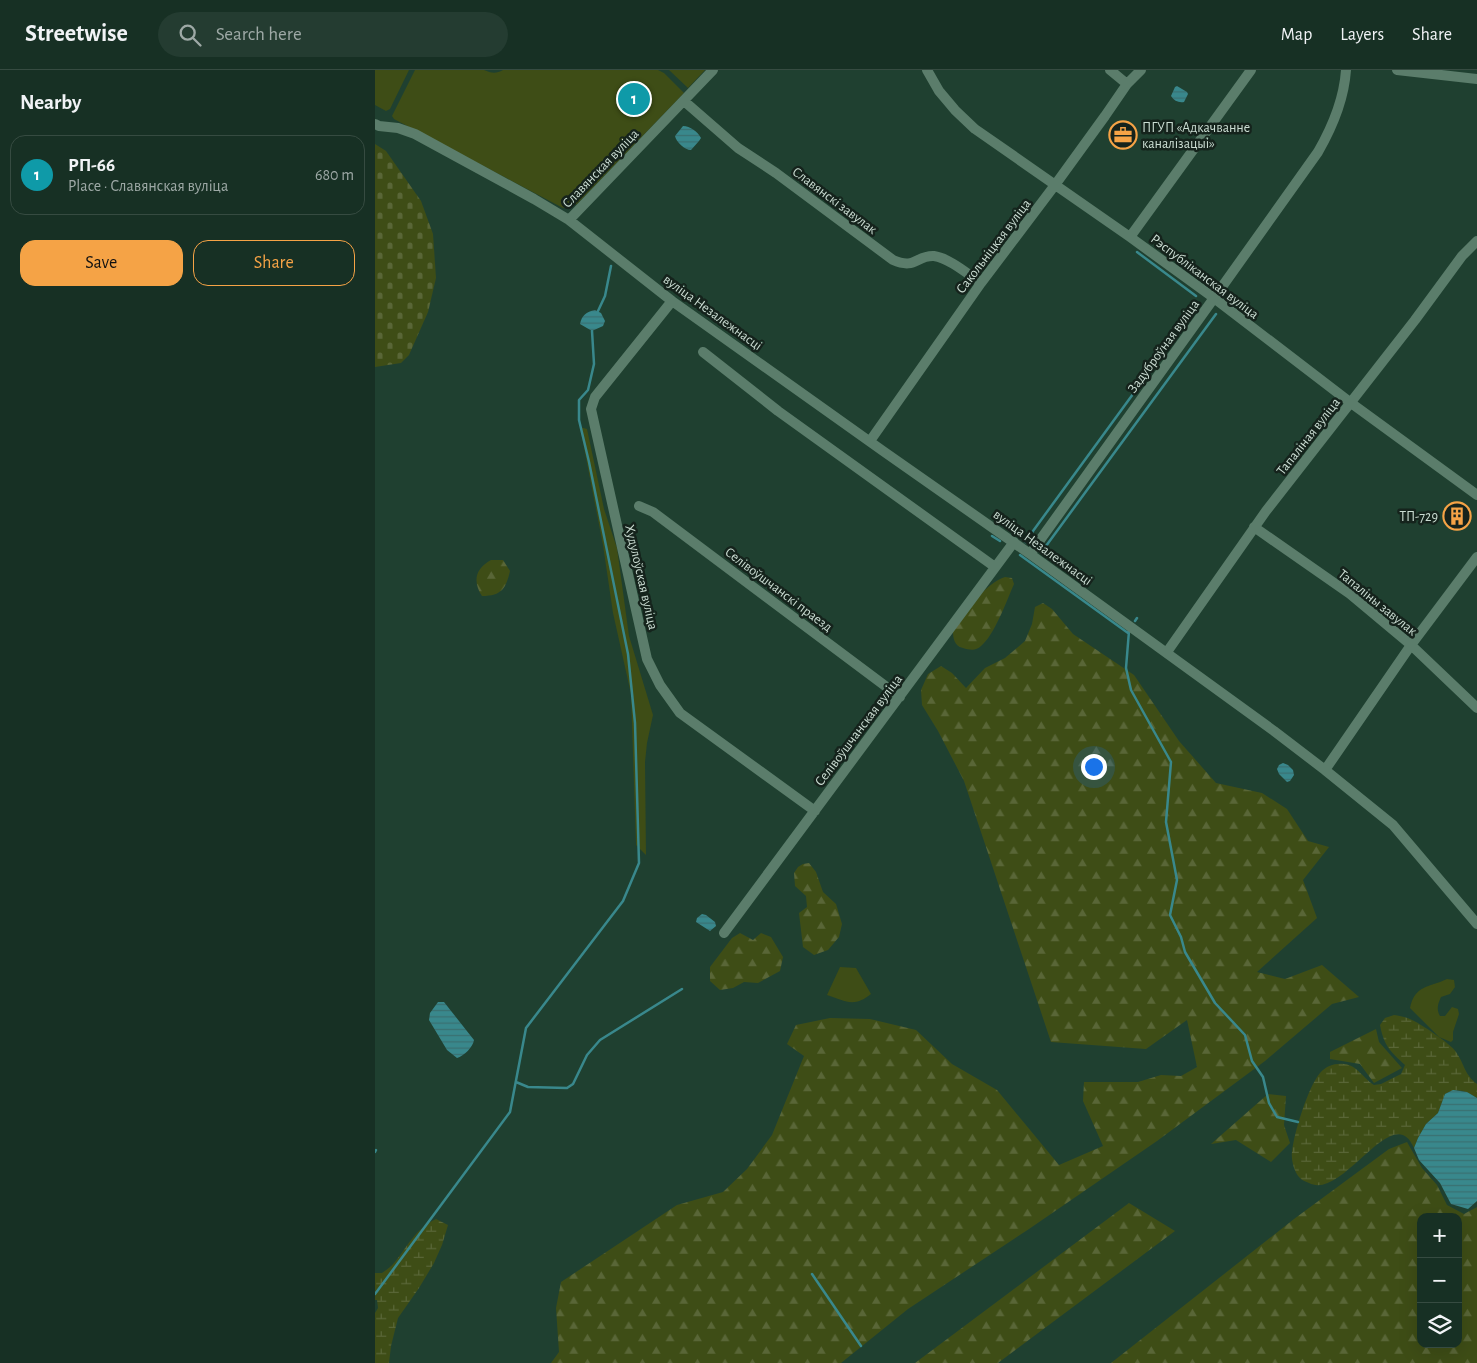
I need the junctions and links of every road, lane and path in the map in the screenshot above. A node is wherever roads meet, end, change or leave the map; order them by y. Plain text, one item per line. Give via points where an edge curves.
1 (713, 70) edge
2 (927, 70) edge
3 (1110, 70) edge
4 (1141, 70) edge
5 (1251, 70) edge
6 (1346, 70) edge
7 (1397, 70) edge
8 (1477, 79) edge
9 (1127, 84) junction
10 (684, 101) junction
11 (375, 124) edge
12 (1055, 185) junction
13 (569, 220) junction
14 (1130, 237) junction
15 (1477, 241) edge
16 (981, 283) junction
17 (1214, 298) junction
18 (672, 301) junction
19 (703, 352) dead end
20 (1351, 403) junction
21 (870, 441) junction
22 (1475, 491) edge
23 (639, 506) dead end
24 (1254, 527) junction
25 (1014, 542) junction
26 (1030, 554) junction
27 (1477, 557) edge
28 (995, 567) junction
29 (1411, 645) junction
30 (1167, 652) junction
31 (900, 697) junction
32 (1477, 708) edge
33 (1325, 770) junction
34 (815, 810) junction
35 (1476, 920) edge
36 (724, 933) dead end

1 - 10 street, Славянская вуліца
2 - 12 street, Рэспубліканская вуліца via 939,92 975,129
3 - 9 street
4 - 9 street, Сакольніцкая вуліца
5 - 14 street
6 - 17 street, Задуброўная вуліца via 1339,108 1326,138
7 - 8 street
9 - 12 street, Сакольніцкая вуліца
10 - 13 street, Славянская вуліца
10 - 16 street, Славянскі завулак via 737,148 893,260 908,264 935,256 947,260
11 - 13 street, вуліца Незалежнасці via 415,134
12 - 14 street, Рэспубліканская вуліца
12 - 16 street, Сакольніцкая вуліца
13 - 18 street, вуліца Незалежнасці
14 - 17 street, Рэспубліканская вуліца
15 - 20 street, Тапаліная вуліца via 1462,256
16 - 21 street, Сакольніцкая вуліца
17 - 20 street, Рэспубліканская вуліца
17 - 26 street, Задуброўная вуліца
18 - 21 street, вуліца Незалежнасці
18 - 34 street, Худулоўская вуліца via 595,397 591,409 647,659 680,713
19 - 28 street via 778,411
20 - 22 street, Рэспубліканская вуліца
20 - 24 street, Тапаліная вуліца
21 - 25 street, вуліца Незалежнасці
23 - 31 street, Селівоўшчанскі праезд via 653,512
24 - 29 street, Тапаліны завулак via 1350,594
24 - 30 street, Тапаліная вуліца
25 - 26 street, вуліца Незалежнасці
25 - 28 street, Селівоўшчанская вуліца
26 - 30 street, вуліца Незалежнасці
27 - 29 street
28 - 31 street, Селівоўшчанская вуліца
29 - 32 street, Тапаліны завулак
29 - 33 street
30 - 33 street, вуліца Незалежнасці
31 - 34 street, Селівоўшчанская вуліца
33 - 35 street, вуліца Незалежнасці via 1393,825
34 - 36 street, Селівоўшчанская вуліца

